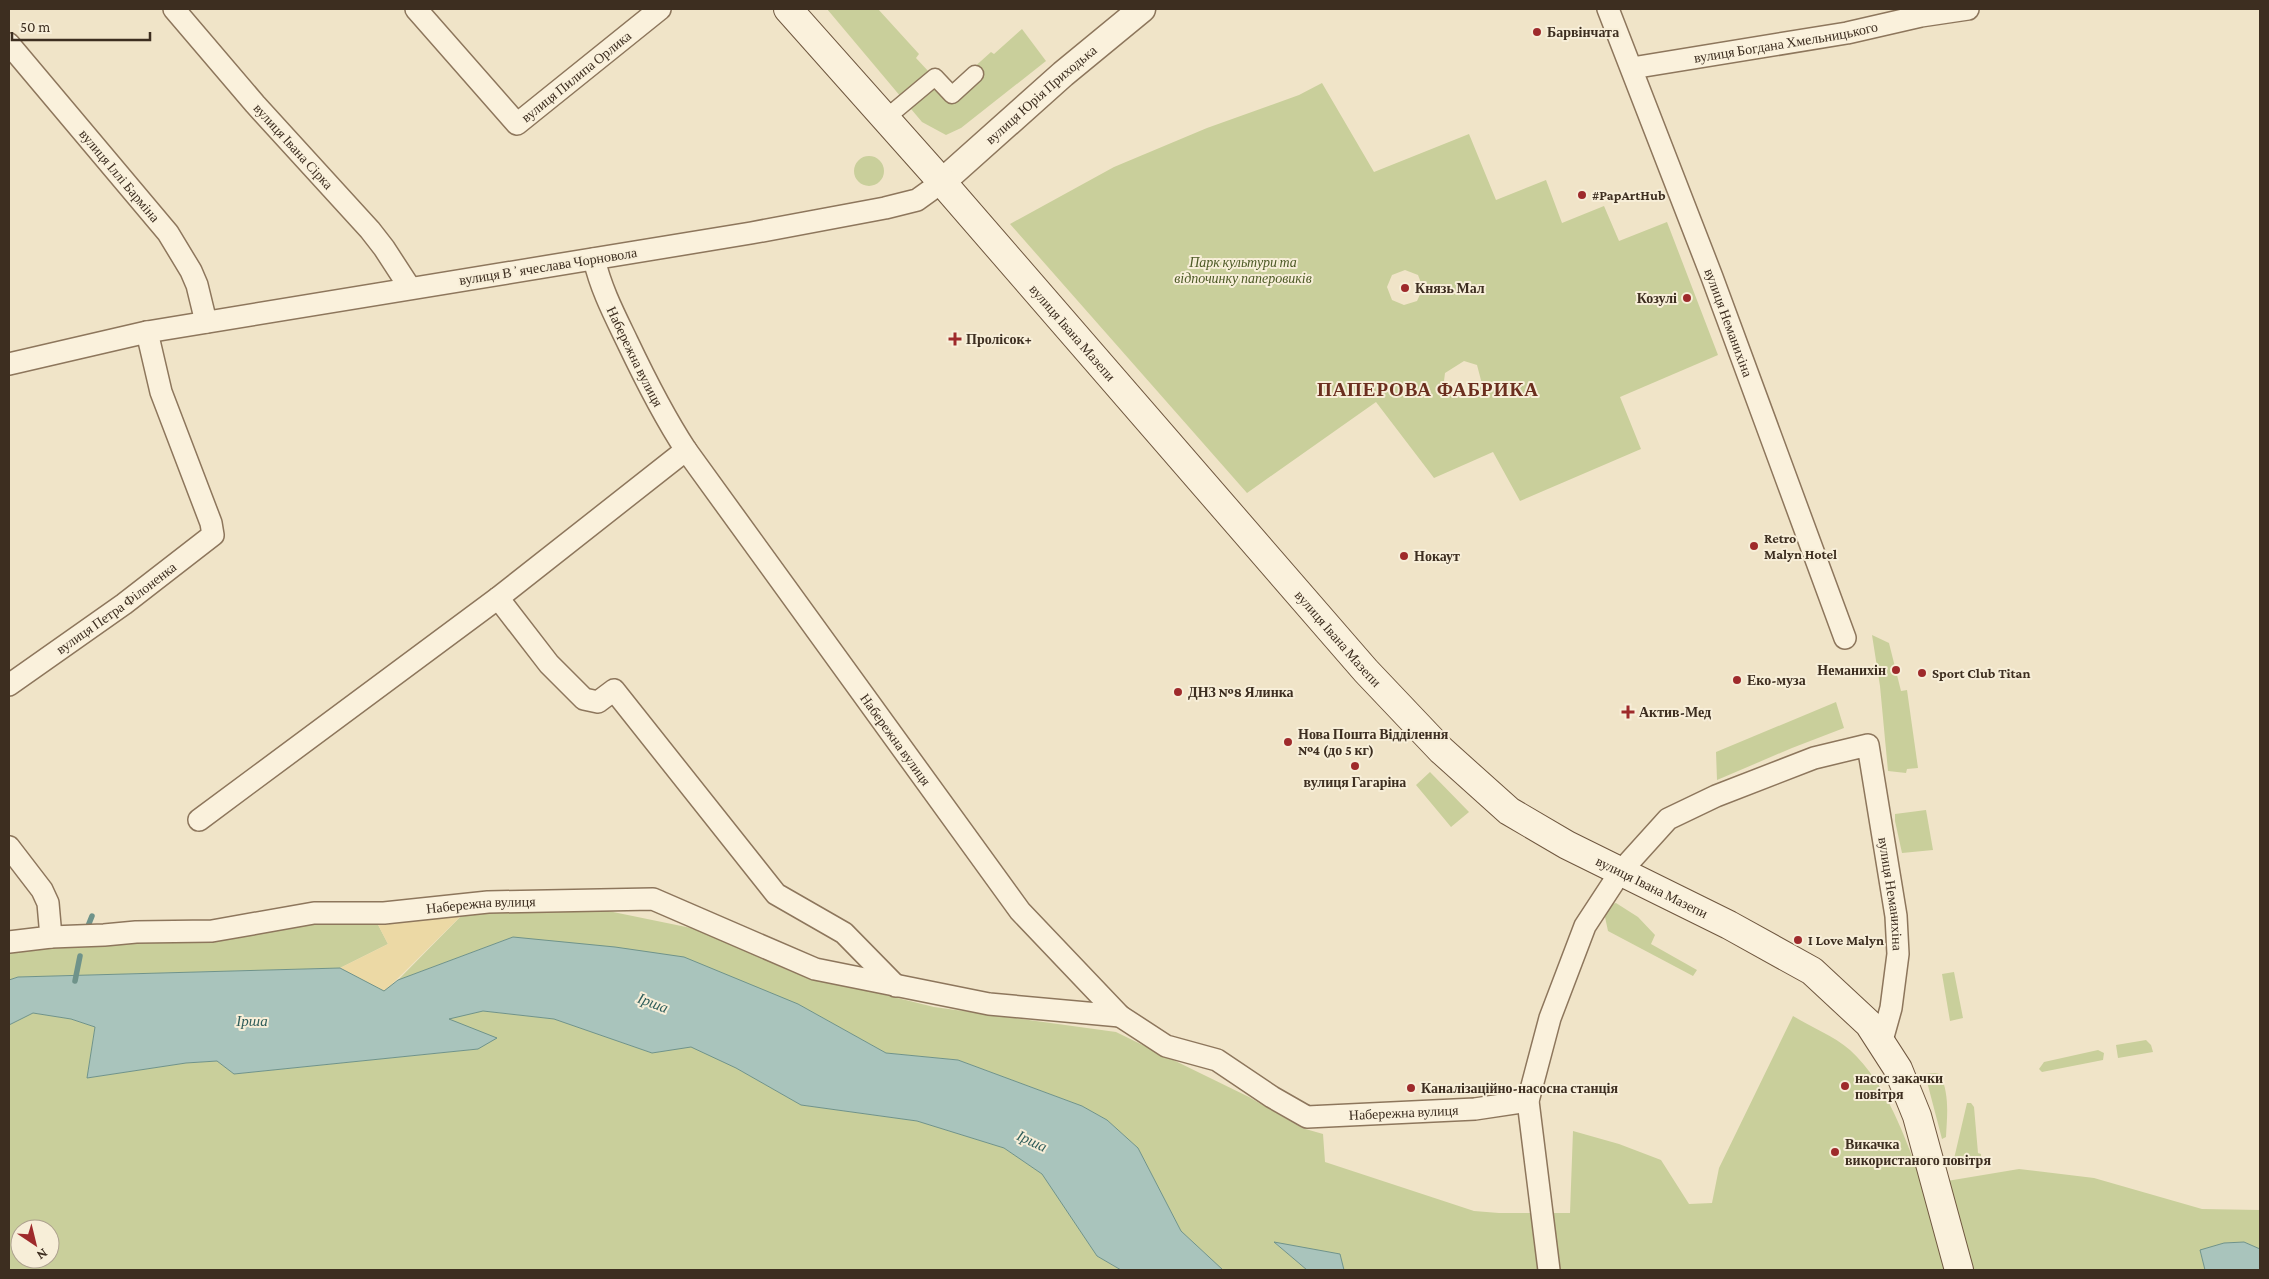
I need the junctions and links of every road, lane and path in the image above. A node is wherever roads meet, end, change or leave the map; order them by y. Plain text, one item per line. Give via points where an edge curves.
1 (174, 9) edge
2 (416, 9) edge
3 (660, 9) edge
4 (788, 9) edge
5 (1142, 9) edge
6 (1608, 9) edge
7 (1968, 9) edge
8 (9, 44) edge
9 (1632, 68) junction
10 (975, 74) dead end
11 (886, 118) junction
12 (942, 182) junction
13 (594, 259) junction
14 (410, 288) junction
15 (206, 322) junction
16 (147, 332) junction
17 (9, 364) edge
18 (686, 450) junction
19 (498, 598) junction
20 (1846, 638) dead end
21 (9, 685) edge
22 (199, 820) dead end
23 (9, 847) edge
24 (1621, 872) junction
25 (51, 937) junction
26 (9, 942) edge
27 (896, 986) junction
28 (1120, 1016) junction
29 (1882, 1044) junction
30 (1528, 1101) junction
31 (1548, 1270) edge
32 (1959, 1270) edge

1 - 14 street, вулиця Івана Сірка via 370,230
2 - 3 street, вулиця Пилипа Орлика via 517,124
4 - 11 main road, вулиця Івана Мазепи
5 - 12 street, вулиця Юрія Приходька via 1063,74
6 - 9 street, вулиця Неманихіна
7 - 9 street, вулиця Богдана Хмельницького via 1847,33
8 - 15 street, вулиця Іллі Барміна via 168,233 194,278
9 - 20 street, вулиця Неманихіна
10 - 11 street via 952,95 935,77
11 - 12 main road, вулиця Івана Мазепи
12 - 13 street, вулиця Вʼячеслава Чорновола via 909,203
12 - 24 main road, вулиця Івана Мазепи via 1366,671 1441,750 1509,812
13 - 14 street, вулиця Вʼячеслава Чорновола
13 - 18 street, Набережна вулиця via 602,288 622,330 657,402
14 - 15 street, вулиця Вʼячеслава Чорновола
15 - 16 street, вулиця Вʼячеслава Чорновола
16 - 17 street, вулиця Вʼячеслава Чорновола
16 - 21 street, вулиця Петра Філоненка via 161,392 213,535 124,604
18 - 19 street
18 - 28 street, Набережна вулиця via 1020,911
19 - 22 street
19 - 27 street via 549,664 584,699 598,702 614,690 776,894 844,933
23 - 25 street via 42,890 48,903
24 - 29 main road, вулиця Івана Мазепи via 1812,970 1869,1024
24 - 29 street, вулиця Неманихіна via 1668,819 1716,796 1814,758 1868,745 1896,916 1898,954 1891,1008
24 - 30 street via 1584,926 1550,1018
25 - 26 street
25 - 27 street, Набережна вулиця via 212,931 314,913 384,913 488,902 653,900 815,969
27 - 28 street, Набережна вулиця via 989,1004
28 - 30 street, Набережна вулиця via 1166,1046 1217,1060 1307,1117 1475,1109
29 - 32 main road, вулиця Івана Мазепи via 1898,1069 1914,1108
30 - 31 street

